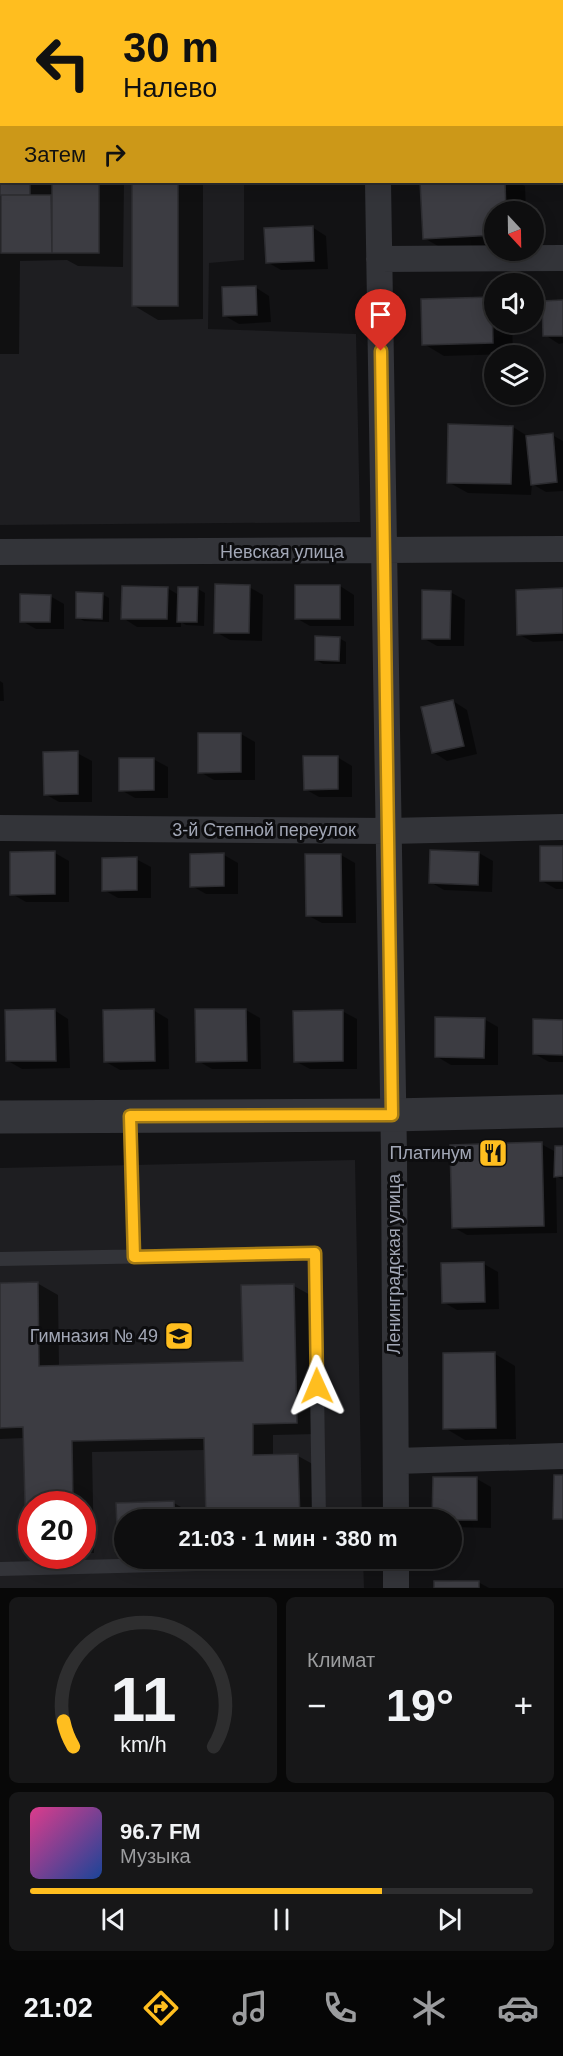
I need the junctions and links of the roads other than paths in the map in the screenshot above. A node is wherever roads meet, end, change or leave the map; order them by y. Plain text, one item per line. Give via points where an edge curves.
1 (378, 183) edge
2 (563, 258) edge
3 (379, 259) junction
4 (563, 549) edge
5 (384, 551) junction
6 (0, 552) edge
7 (563, 827) edge
8 (0, 828) edge
9 (389, 831) junction
10 (563, 1112) edge
11 (392, 1115) junction
12 (130, 1116) junction
13 (0, 1117) edge
14 (134, 1257) junction
15 (0, 1259) edge
16 (563, 1456) edge
17 (396, 1461) junction
18 (319, 1509) edge
19 (396, 1509) edge
20 (114, 1566) edge
21 (0, 1569) edge
22 (396, 1569) edge
23 (396, 1588) edge

1 - 3 street, Ленинградская улица
2 - 3 street
3 - 5 street, Ленинградская улица
4 - 5 street, Невская улица
5 - 6 street, Невская улица
5 - 9 street, Ленинградская улица
7 - 9 street, 3-й Степной переулок
8 - 9 street, 3-й Степной переулок
9 - 11 street, Ленинградская улица
10 - 11 street
11 - 12 street
11 - 17 street, Ленинградская улица
12 - 13 street
12 - 14 lane
14 - 15 lane
14 - 18 lane via 315,1253
16 - 17 street
17 - 19 street, Ленинградская улица
20 - 21 lane
22 - 23 street

